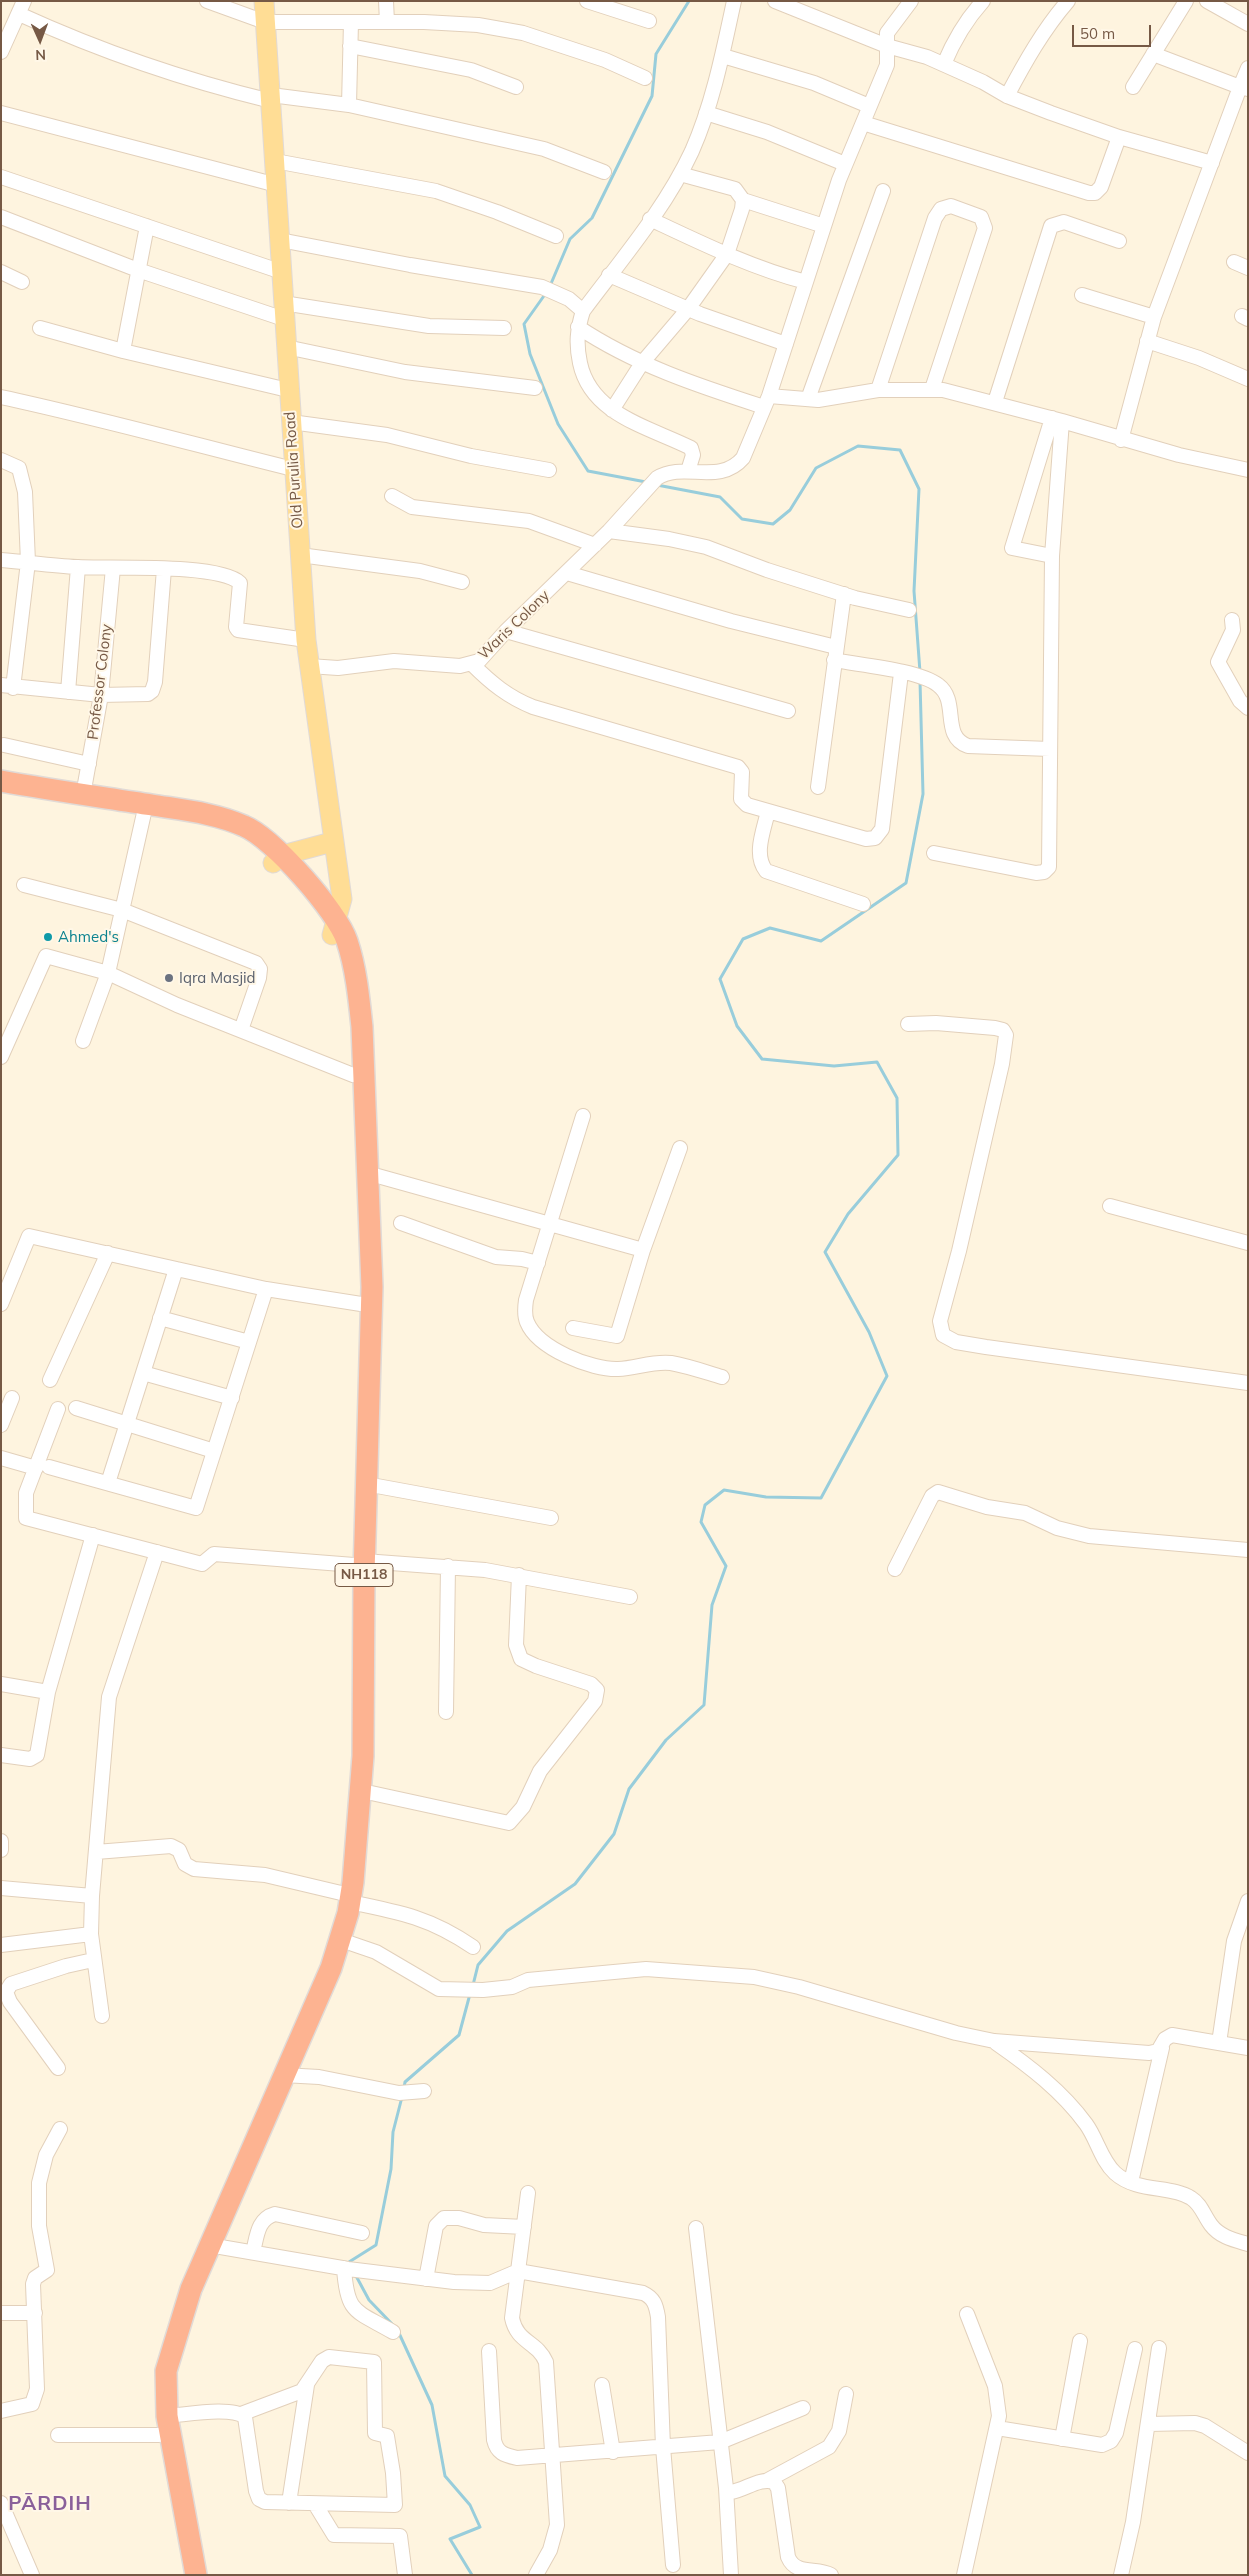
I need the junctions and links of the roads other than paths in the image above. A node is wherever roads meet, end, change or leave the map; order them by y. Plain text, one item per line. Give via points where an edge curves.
1 (207, 1) edge
2 (264, 1) edge
3 (386, 1) edge
4 (587, 1) edge
5 (734, 1) edge
6 (775, 1) edge
7 (911, 1) edge
8 (983, 1) edge
9 (1068, 1) edge
10 (1186, 1) edge
11 (1207, 1) edge
12 (21, 8) edge
13 (649, 21) dead end
14 (265, 22) junction
15 (351, 22) junction
16 (387, 22) junction
17 (1248, 24) edge
18 (7, 28) edge
19 (350, 46) junction
20 (887, 46) junction
21 (1, 52) edge
22 (1153, 54) junction
23 (723, 56) junction
24 (944, 64) junction
25 (1248, 68) edge
26 (645, 78) dead end
27 (516, 87) dead end
28 (1134, 87) dead end
29 (1244, 88) edge
30 (1007, 96) junction
31 (271, 98) junction
32 (349, 104) junction
33 (869, 106) junction
34 (1, 113) edge
35 (706, 113) junction
36 (862, 122) junction
37 (1120, 136) junction
38 (275, 161) junction
39 (1212, 163) junction
40 (846, 164) junction
41 (604, 172) dead end
42 (680, 174) junction
43 (1, 177) edge
44 (277, 185) junction
45 (883, 191) dead end
46 (743, 200) junction
47 (1, 217) edge
48 (650, 219) junction
49 (147, 226) junction
50 (824, 226) junction
51 (556, 236) dead end
52 (280, 240) junction
53 (1119, 242) dead end
54 (727, 254) junction
55 (1234, 262) dead end
56 (1248, 268) edge
57 (138, 270) junction
58 (1, 272) edge
59 (282, 272) junction
60 (609, 275) junction
61 (22, 282) dead end
62 (806, 282) junction
63 (1082, 295) dead end
64 (688, 310) junction
65 (284, 311) junction
66 (583, 311) junction
67 (1154, 317) junction
68 (578, 327) junction
69 (40, 328) dead end
70 (504, 328) dead end
71 (1147, 341) junction
72 (786, 344) junction
73 (286, 347) junction
74 (123, 351) junction
75 (642, 363) junction
76 (1248, 379) edge
77 (535, 388) dead end
78 (932, 389) junction
79 (288, 390) junction
80 (878, 390) junction
81 (1, 397) edge
82 (808, 399) junction
83 (767, 402) junction
84 (995, 402) junction
85 (612, 410) junction
86 (1057, 420) junction
87 (291, 422) junction
88 (1122, 440) junction
89 (1, 460) edge
90 (293, 468) junction
91 (549, 470) dead end
92 (1248, 470) edge
93 (688, 471) junction
94 (392, 496) dead end
95 (609, 531) junction
96 (596, 544) junction
97 (300, 555) junction
98 (1052, 556) junction
99 (1, 560) edge
100 (28, 562) junction
101 (78, 567) junction
102 (113, 568) junction
103 (164, 569) junction
104 (567, 573) junction
105 (462, 582) dead end
106 (844, 594) junction
107 (909, 610) dead end
108 (1232, 620) dead end
109 (506, 631) junction
110 (306, 640) junction
111 (835, 654) junction
112 (472, 664) junction
113 (309, 666) junction
114 (908, 674) junction
115 (7, 687) edge
116 (68, 692) junction
117 (101, 695) junction
118 (1248, 708) edge
119 (788, 711) dead end
120 (4, 745) dead end
121 (1050, 749) junction
122 (89, 764) junction
123 (1, 781) edge
124 (818, 787) dead end
125 (1, 790) edge
126 (83, 795) junction
127 (768, 811) junction
128 (144, 813) junction
129 (332, 842) junction
130 (934, 853) dead end
131 (278, 859) junction
132 (24, 885) dead end
133 (863, 904) dead end
134 (122, 910) junction
135 (334, 928) junction
136 (108, 973) junction
137 (908, 1024) dead end
138 (7, 1029) edge
139 (241, 1030) junction
140 (83, 1041) dead end
141 (1, 1057) edge
142 (353, 1075) junction
143 (583, 1116) dead end
144 (680, 1148) dead end
145 (367, 1173) junction
146 (1110, 1206) dead end
147 (401, 1223) dead end
148 (551, 1224) junction
149 (1248, 1243) edge
150 (644, 1250) junction
151 (108, 1253) junction
152 (538, 1263) junction
153 (176, 1269) junction
154 (266, 1289) junction
155 (2, 1300) edge
156 (362, 1304) junction
157 (160, 1318) junction
158 (573, 1328) dead end
159 (249, 1342) junction
160 (142, 1373) junction
161 (722, 1377) dead end
162 (50, 1380) dead end
163 (1248, 1383) edge
164 (12, 1398) dead end
165 (232, 1398) junction
166 (76, 1408) dead end
167 (58, 1409) dead end
168 (126, 1424) junction
169 (1, 1425) edge
170 (214, 1451) junction
171 (1, 1458) edge
172 (42, 1467) junction
173 (108, 1484) junction
174 (366, 1484) junction
175 (551, 1518) dead end
176 (93, 1536) junction
177 (1248, 1550) edge
178 (157, 1552) junction
179 (359, 1563) junction
180 (448, 1566) junction
181 (896, 1569) dead end
182 (519, 1575) junction
183 (630, 1597) dead end
184 (1, 1684) edge
185 (48, 1692) junction
186 (446, 1712) dead end
187 (1, 1755) edge
188 (362, 1791) junction
189 (1, 1841) edge
190 (1, 1850) edge
191 (96, 1852) junction
192 (1, 1888) edge
193 (92, 1896) junction
194 (346, 1898) junction
195 (1248, 1901) edge
196 (91, 1934) junction
197 (342, 1940) junction
198 (1, 1946) edge
199 (473, 1947) dead end
200 (93, 1960) junction
201 (102, 2016) dead end
202 (994, 2041) junction
203 (1219, 2043) junction
204 (1162, 2048) junction
205 (1248, 2048) edge
206 (58, 2068) dead end
207 (283, 2075) junction
208 (424, 2091) dead end
209 (60, 2129) dead end
210 (1131, 2182) junction
211 (528, 2193) dead end
212 (524, 2228) junction
213 (696, 2228) dead end
214 (362, 2233) dead end
215 (1248, 2244) edge
216 (209, 2245) junction
217 (253, 2252) junction
218 (346, 2268) junction
219 (518, 2271) junction
220 (426, 2279) junction
221 (35, 2313) junction
222 (1, 2314) edge
223 (967, 2314) dead end
224 (393, 2332) dead end
225 (1080, 2340) dead end
226 (1159, 2348) dead end
227 (1134, 2349) dead end
228 (489, 2351) dead end
229 (307, 2385) junction
230 (602, 2385) dead end
231 (846, 2394) dead end
232 (803, 2408) dead end
233 (1, 2411) edge
234 (241, 2414) junction
235 (1148, 2424) junction
236 (163, 2425) junction
237 (997, 2428) junction
238 (58, 2436) dead end
239 (1062, 2439) junction
240 (720, 2442) junction
241 (663, 2447) junction
242 (612, 2452) junction
243 (1248, 2453) edge
244 (552, 2456) junction
245 (768, 2480) junction
246 (726, 2488) junction
247 (1, 2503) edge
248 (289, 2503) junction
249 (315, 2504) junction
250 (673, 2565) dead end
251 (32, 2575) edge
252 (187, 2575) edge
253 (196, 2575) edge
254 (405, 2575) edge
255 (536, 2575) edge
256 (731, 2575) edge
257 (832, 2575) edge
258 (964, 2575) edge
259 (1121, 2575) edge

1 - 14 street
2 - 14 main road, Old Purulia Road
3 - 16 street
4 - 13 street
5 - 23 street
6 - 20 street
7 - 20 street via 887,33
8 - 24 street via 966,20
9 - 30 street via 1030,53
10 - 22 street
11 - 17 street
12 - 18 street
12 - 31 street via 66,36 169,74
14 - 15 street
14 - 31 main road, Old Purulia Road
15 - 16 street
15 - 19 street
16 - 26 street via 478,25 523,34 604,60
18 - 21 street
19 - 27 street via 462,68
19 - 32 street
20 - 24 street
20 - 33 street via 888,65
22 - 28 street
22 - 29 street
23 - 33 street via 805,80
23 - 35 street
24 - 30 street
25 - 29 street
29 - 39 street
30 - 37 street
31 - 32 street
31 - 38 main road, Old Purulia Road
32 - 41 street via 544,149
33 - 36 street
34 - 44 street
35 - 40 street via 767,132
35 - 42 street
36 - 37 street via 1089,194 1101,187
36 - 40 street
37 - 39 street
38 - 44 main road, Old Purulia Road
38 - 51 street via 436,191
39 - 67 street
40 - 50 street
42 - 46 street via 735,189
42 - 48 street
43 - 49 street
44 - 52 main road, Old Purulia Road
45 - 82 street
46 - 50 street
46 - 54 street
47 - 57 street
48 - 54 street
48 - 60 street
49 - 57 street
49 - 59 street
50 - 62 street
52 - 59 main road, Old Purulia Road
52 - 66 street via 542,287 559,293
53 - 84 street via 1064,222 1051,226
54 - 62 street
54 - 64 street
55 - 56 street
57 - 65 street
57 - 74 street
58 - 61 street
59 - 65 main road, Old Purulia Road
60 - 64 street
60 - 66 street
62 - 72 street
63 - 67 street
64 - 72 street
64 - 75 street
65 - 70 street via 429,326
65 - 73 main road, Old Purulia Road
66 - 68 street
67 - 71 street
68 - 75 street
68 - 85 street via 576,346 586,384 596,398
69 - 74 street
71 - 76 street
71 - 88 street
72 - 83 street
73 - 77 street via 405,372
73 - 79 main road, Old Purulia Road
74 - 79 street
75 - 83 street via 703,388
75 - 85 street
78 - 80 street
78 - 80 street via 985,228 981,217 950,206 941,209 935,218
78 - 84 street
79 - 87 main road, Old Purulia Road
80 - 82 street
81 - 90 street
82 - 83 street
83 - 93 street via 736,465 704,474
84 - 86 street
85 - 93 street via 691,448 693,455
86 - 88 street
86 - 98 street
86 - 98 street via 1012,548
87 - 90 main road, Old Purulia Road
87 - 91 street via 387,436
88 - 92 street
89 - 100 street via 19,468 22,475
90 - 97 main road, Old Purulia Road
93 - 95 street, Waris Colony via 666,472 657,478
94 - 96 street via 412,508 529,521
95 - 96 street, Waris Colony
95 - 106 street via 706,547
96 - 104 street, Waris Colony
97 - 105 street via 420,571
97 - 110 main road, Old Purulia Road
98 - 121 street
99 - 100 street
100 - 101 street
100 - 115 street
101 - 102 street
101 - 116 street
102 - 103 street
102 - 117 street, Professor Colony
103 - 110 street via 211,573 238,580 238,630
103 - 117 street via 152,691 141,696
104 - 109 street, Waris Colony
104 - 111 street
106 - 107 street
106 - 111 street
108 - 118 street via 1232,630 1218,662 1240,701
109 - 112 street, Waris Colony via 479,661
109 - 119 street
110 - 113 main road, Old Purulia Road
111 - 114 street
111 - 124 street
112 - 113 street, Waris Colony via 394,661 338,668
112 - 127 street via 511,698 533,707 738,767 742,772 742,802
113 - 129 main road, Old Purulia Road
114 - 121 street via 931,680 948,695 953,733 960,743
114 - 127 street via 882,829 876,838 866,839
115 - 116 street
116 - 117 street
117 - 122 street, Professor Colony
120 - 122 street
121 - 130 street via 1050,864 1047,869 1036,873
122 - 126 street, Professor Colony
123 - 126 highway, NH118
125 - 128 highway, NH118
126 - 131 highway, NH118 via 221,818 261,835
127 - 133 street via 759,851 766,871
128 - 131 highway, NH118 via 227,829
128 - 134 street
129 - 131 main road
129 - 135 main road, Old Purulia Road via 342,899
131 - 135 highway, NH118 via 300,891
132 - 134 street
134 - 136 street
134 - 139 street via 256,962 260,978
135 - 142 highway, NH118 via 348,994
135 - 145 highway, NH118 via 346,938 358,995
136 - 138 street via 46,956
136 - 139 street
136 - 140 street
137 - 163 street via 995,1028 1003,1030 1006,1035 959,1251 940,1321 943,1335 956,1342 986,1347
138 - 141 street
139 - 142 street
142 - 156 highway, NH118
143 - 148 street
144 - 150 street
145 - 148 street
145 - 174 highway, NH118 via 372,1287
146 - 149 street
147 - 152 street via 496,1257
148 - 150 street
148 - 152 street
150 - 158 street via 617,1336
151 - 153 street
151 - 155 street via 29,1236
151 - 162 street
152 - 161 street via 526,1300 525,1316 532,1330 553,1348 576,1360 606,1369 651,1362 670,1363
153 - 154 street
153 - 157 street
154 - 156 street
154 - 159 street
156 - 179 highway, NH118
157 - 159 street
157 - 160 street
159 - 165 street
160 - 165 street
160 - 168 street
164 - 169 street
165 - 170 street
166 - 168 street
167 - 172 street
168 - 170 street
168 - 173 street
170 - 173 street via 196,1508
171 - 172 street
172 - 173 street
172 - 176 street via 26,1493 26,1518
174 - 175 street
174 - 179 highway, NH118
176 - 178 street
176 - 185 street
177 - 181 street via 1089,1536 1057,1528 1025,1513 986,1507 938,1492 932,1496
178 - 179 street via 202,1564 214,1554
178 - 191 street via 109,1697
179 - 180 street
179 - 188 highway, NH118
179 - 194 highway, NH118
180 - 182 street
180 - 186 street
182 - 183 street
182 - 188 street via 517,1653 526,1663 591,1684 598,1690 595,1701 540,1771 523,1808 509,1823
184 - 185 street
185 - 187 street via 37,1755 30,1759
188 - 194 highway, NH118
189 - 190 street
191 - 193 street
191 - 194 street via 171,1846 179,1850 189,1867 265,1875
192 - 193 street
193 - 196 street
194 - 197 highway, NH118
194 - 199 street via 430,1921
194 - 236 highway, NH118 via 322,1962 195,2252 170,2318 158,2360 156,2384
195 - 203 street via 1234,1941
196 - 198 street
196 - 200 street
197 - 202 street via 376,1952 438,1989 483,1990 512,1987 528,1980 646,1969 704,1972 754,1977 800,1987
197 - 207 highway, NH118
200 - 201 street
200 - 206 street via 42,1973 7,1987 6,1996
202 - 204 street via 1144,2053
202 - 210 street via 1030,2066 1067,2101 1087,2125 1116,2174
203 - 204 street via 1172,2035
203 - 205 street
204 - 210 street
207 - 208 street via 319,2077 399,2093
207 - 216 highway, NH118
209 - 221 street via 41,2168 39,2226 47,2270 34,2280
210 - 215 street via 1188,2196 1217,2232
211 - 212 street
212 - 219 street
212 - 220 street via 444,2218 436,2226
213 - 240 street
214 - 217 street via 275,2214 259,2226
216 - 217 street
216 - 236 highway, NH118 via 171,2351
217 - 218 street
218 - 220 street
218 - 224 street via 349,2303
219 - 220 street via 490,2283
219 - 241 street via 642,2292 651,2297 658,2317
219 - 244 street via 512,2318 518,2336 542,2354 546,2362
221 - 222 street
221 - 233 street via 36,2398 27,2406
223 - 237 street via 996,2386 1000,2416
225 - 239 street
226 - 235 street
227 - 239 street via 1116,2433 1111,2441 1102,2445
228 - 244 street via 496,2448 504,2455 517,2458
229 - 234 street via 302,2391
229 - 248 street
229 - 249 street via 322,2361 329,2357 374,2362 375,2433 387,2436 395,2505
230 - 242 street
231 - 245 street via 835,2440 830,2446
232 - 240 street
234 - 236 street via 223,2412
234 - 248 street via 245,2417 256,2492 260,2499 273,2504
235 - 243 street via 1195,2423
235 - 259 street
236 - 238 street
236 - 252 highway, NH118
236 - 253 highway, NH118
237 - 239 street
237 - 258 street
240 - 241 street
240 - 246 street
241 - 242 street
241 - 250 street
242 - 244 street
244 - 255 street via 557,2525 550,2550
245 - 246 street via 737,2491 731,2492
245 - 257 street via 778,2488 791,2566
246 - 256 street
247 - 251 street
248 - 249 street
249 - 254 street via 334,2535 400,2536

